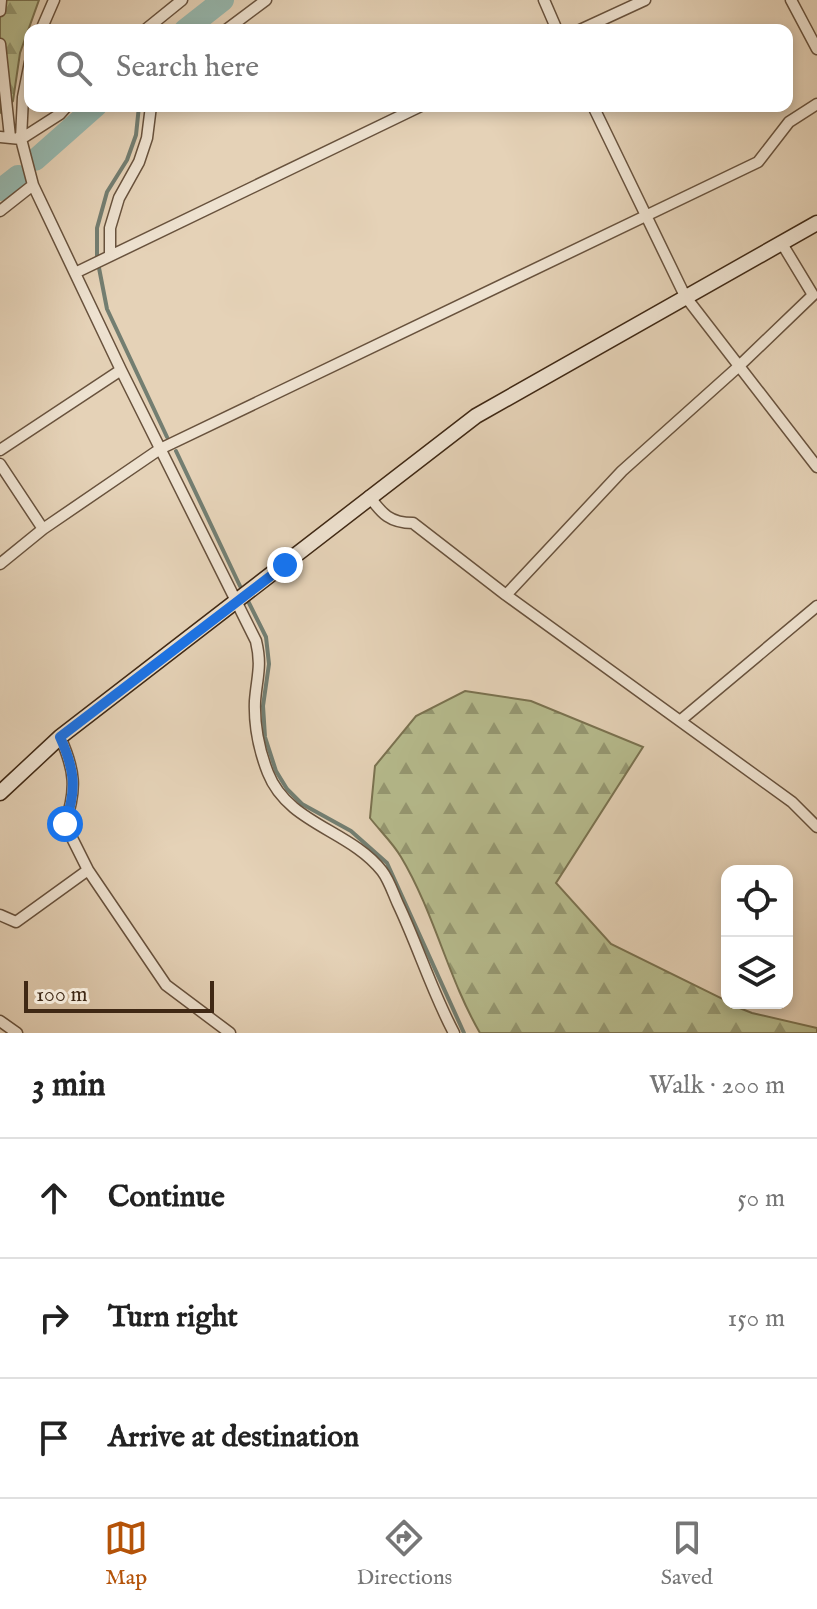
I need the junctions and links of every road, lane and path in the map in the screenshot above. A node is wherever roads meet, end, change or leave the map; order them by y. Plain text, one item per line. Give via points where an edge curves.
1 (1, 0) edge
2 (54, 0) edge
3 (182, 0) edge
4 (266, 0) edge
5 (544, 0) edge
6 (645, 0) edge
7 (791, 0) edge
8 (0, 11) edge
9 (44, 24) edge
10 (152, 24) edge
11 (234, 24) edge
12 (554, 24) edge
13 (593, 24) edge
14 (0, 44) edge
15 (817, 49) edge
16 (24, 92) edge
17 (817, 104) edge
18 (62, 112) edge
19 (150, 112) edge
20 (408, 112) edge
21 (596, 112) edge
22 (10, 138) edge
23 (33, 185) junction
24 (0, 211) edge
25 (646, 217) junction
26 (817, 223) edge
27 (781, 242) junction
28 (110, 255) junction
29 (77, 272) junction
30 (685, 296) junction
31 (738, 367) junction
32 (121, 370) junction
33 (160, 449) junction
34 (0, 450) edge
35 (0, 464) edge
36 (817, 467) edge
37 (369, 496) junction
38 (43, 529) junction
39 (0, 564) edge
40 (506, 595) junction
41 (236, 602) junction
42 (817, 606) edge
43 (681, 720) junction
44 (60, 737) junction
45 (0, 793) edge
46 (817, 827) edge
47 (88, 870) junction
48 (0, 915) edge
49 (0, 1021) edge
50 (17, 1033) edge
51 (230, 1033) edge
52 (454, 1033) edge

1 - 8 street
2 - 9 street
3 - 10 street
4 - 11 street
5 - 12 street
6 - 13 street
7 - 15 street
14 - 22 street
16 - 22 street
17 - 25 street via 789,122 758,162
18 - 22 street
19 - 28 street via 139,162 110,228
20 - 28 street
21 - 25 street
22 - 23 street
23 - 24 street
23 - 29 street
25 - 30 street
25 - 33 street
26 - 27 street
27 - 30 street
27 - 31 street via 813,295
28 - 29 street
29 - 32 street
30 - 31 street
30 - 37 street via 476,416
31 - 36 street
31 - 40 street via 622,471
32 - 33 street
32 - 34 street
33 - 38 street
33 - 41 street
35 - 38 street
37 - 40 street via 383,515 396,523 413,523
37 - 41 street
38 - 39 street
40 - 43 street
41 - 44 street
41 - 52 street via 261,663 257,739 268,775 292,807 361,851 383,872
42 - 43 street
43 - 46 street via 792,802
44 - 45 street
44 - 47 street via 72,763 74,799 65,824
47 - 48 street via 16,922
47 - 51 street via 166,985
49 - 50 street

